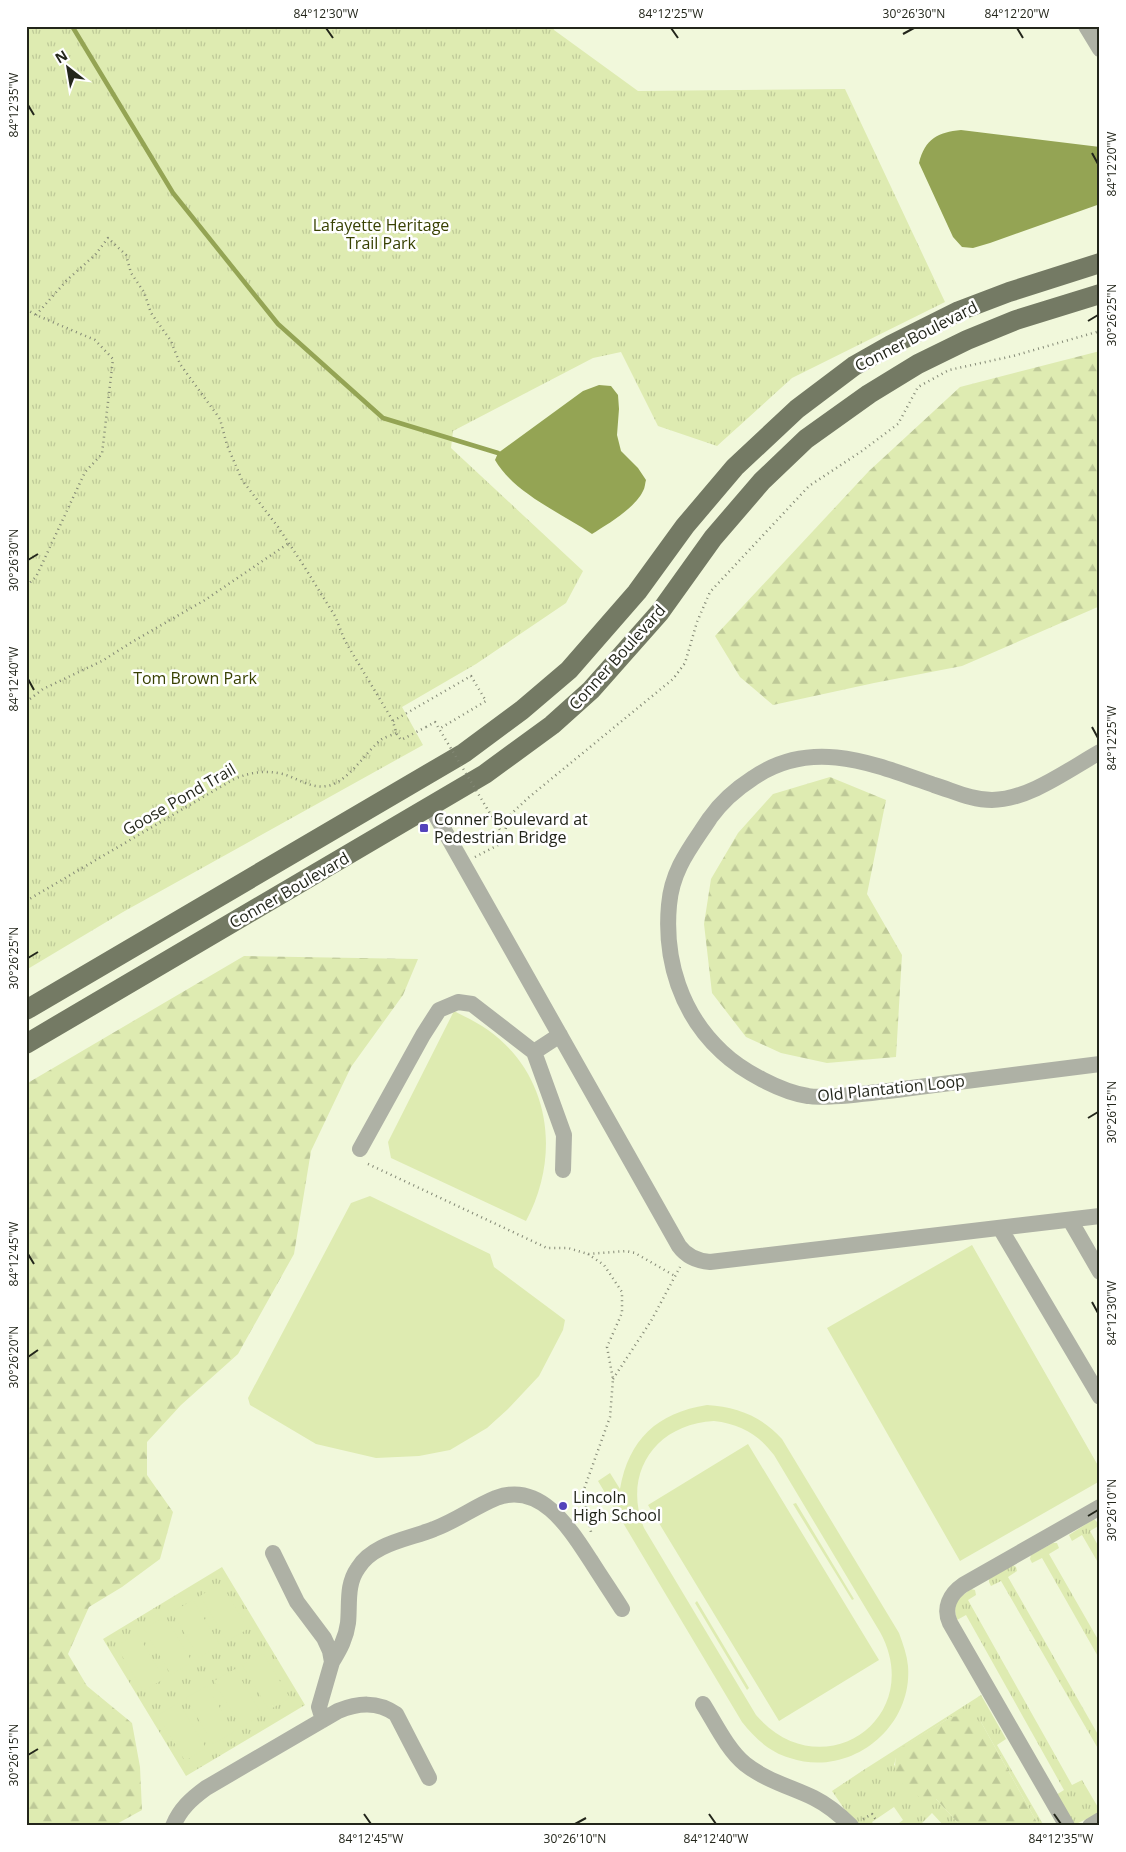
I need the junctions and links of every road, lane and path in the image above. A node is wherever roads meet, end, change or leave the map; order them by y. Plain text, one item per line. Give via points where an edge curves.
1 (1086, 26) edge
2 (1100, 49) edge
3 (1100, 263) edge
4 (1100, 294) edge
5 (26, 309) edge
6 (36, 315) junction
7 (1100, 332) edge
8 (289, 543) junction
9 (26, 586) edge
10 (26, 702) edge
11 (393, 722) junction
12 (439, 729) junction
13 (396, 733) junction
14 (1100, 752) edge
15 (415, 782) junction
16 (431, 807) junction
17 (503, 835) junction
18 (464, 865) junction
19 (26, 901) edge
20 (26, 1010) edge
21 (560, 1035) junction
22 (26, 1044) edge
23 (534, 1052) junction
24 (1100, 1064) edge
25 (360, 1149) dead end
26 (368, 1164) dead end
27 (563, 1170) dead end
28 (1100, 1216) edge
29 (1070, 1220) junction
30 (1000, 1228) junction
31 (588, 1254) junction
32 (680, 1267) dead end
33 (1100, 1272) edge
34 (675, 1276) junction
35 (613, 1379) junction
36 (1100, 1397) edge
37 (1100, 1507) edge
38 (592, 1539) dead end
39 (273, 1554) dead end
40 (622, 1609) dead end
41 (332, 1662) junction
42 (703, 1704) dead end
43 (323, 1720) junction
44 (429, 1778) dead end
45 (1100, 1820) edge
46 (173, 1826) edge
47 (851, 1826) edge
48 (1067, 1826) edge
49 (1090, 1826) edge

1 - 2 street
3 - 15 main road, Conner Boulevard via 959,311 854,366 797,409 735,467 685,526 637,592 569,670 522,710
4 - 16 main road, Conner Boulevard via 1016,320 918,364 806,439 762,481 713,538 660,612 591,690 522,748
5 - 6 path
6 - 8 path via 108,238 126,255 150,313 171,341 180,364 220,420 226,445 242,480
6 - 9 path via 95,340 113,359 102,454 85,472 36,577
7 - 17 path via 948,370 918,387 898,424 809,486 710,592 685,663 673,679 528,798 509,816
8 - 10 path via 205,600 102,661 43,689
8 - 11 path via 335,616 344,641
11 - 12 path via 471,676 486,701
11 - 13 path
12 - 13 path, bridge via 435,722 401,740
12 - 17 path, bridge
13 - 19 path, Goose Pond Trail via 382,740 344,778 328,786 260,771 234,779
14 - 24 street, Old Plantation Loop via 1034,789 1011,798 992,800 971,798 850,758 807,756 783,762 733,792 717,808 679,864 670,895 667,928 671,965 682,998 711,1042 753,1075 808,1096 862,1094
15 - 16 main road
15 - 20 main road, Conner Boulevard
16 - 18 street
16 - 22 main road, Conner Boulevard
17 - 18 path via 502,842
18 - 21 street
21 - 23 street
21 - 30 street via 679,1246 699,1261
23 - 25 street via 472,1004 458,1002 439,1010
23 - 27 street via 564,1135
26 - 31 path via 547,1248 568,1248
28 - 29 street
29 - 30 street
29 - 33 street
30 - 36 street
31 - 34 path via 635,1253
31 - 35 path via 604,1265 622,1292 622,1313 607,1347
32 - 34 path
34 - 35 path via 651,1321
35 - 38 path via 610,1417 583,1492
37 - 48 street via 963,1585 953,1595 946,1610 950,1624
39 - 41 street via 297,1602 324,1638
40 - 41 street via 558,1514 523,1494 510,1495 496,1498 439,1528 407,1538 367,1557 353,1577 348,1596 346,1634
41 - 43 street via 319,1707
42 - 47 street via 732,1751 744,1764 816,1799
43 - 44 street via 356,1704 387,1708 396,1715
43 - 46 street via 206,1788 178,1813
45 - 49 street

